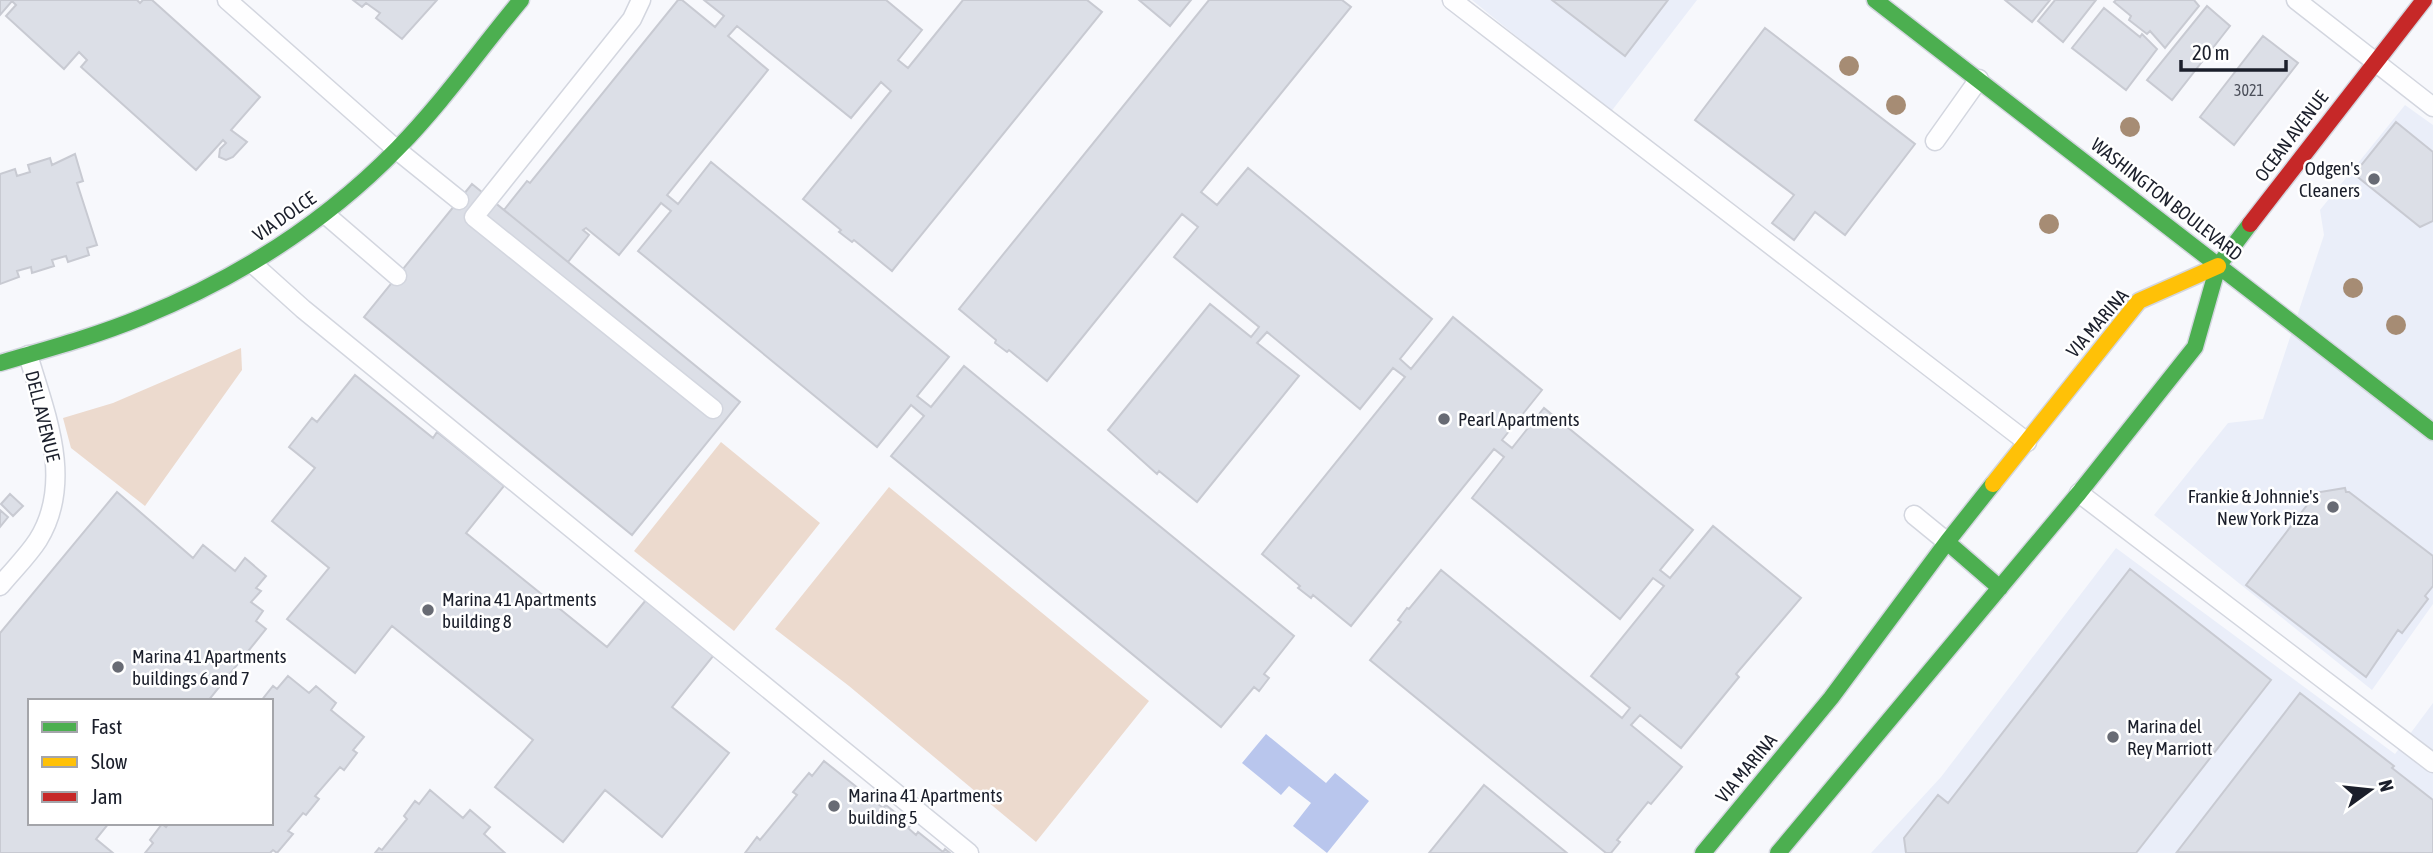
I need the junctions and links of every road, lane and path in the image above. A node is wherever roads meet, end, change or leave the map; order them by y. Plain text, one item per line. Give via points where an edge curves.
1 (227, 0) edge
2 (641, 0) edge
3 (1452, 0) edge
4 (1875, 0) edge
5 (2296, 0) edge
6 (2424, 0) edge
7 (512, 3) edge
8 (2374, 62) junction
9 (1979, 79) junction
10 (2433, 107) edge
11 (1935, 141) dead end
12 (397, 150) junction
13 (459, 200) dead end
14 (325, 214) junction
15 (253, 264) junction
16 (2218, 266) junction
17 (397, 276) dead end
18 (28, 355) junction
19 (0, 363) edge
20 (713, 410) dead end
21 (2433, 432) edge
22 (2026, 442) junction
23 (2079, 493) junction
24 (1914, 515) dead end
25 (1947, 542) junction
26 (0, 586) edge
27 (2000, 588) junction
28 (2433, 762) edge
29 (1782, 850) edge
30 (969, 853) edge
31 (1703, 853) edge

1 - 12 lane
2 - 20 lane via 632,19 474,217
3 - 22 lane
4 - 9 street, WASHINGTON BOULEVARD
5 - 8 lane
6 - 8 street, OCEAN AVENUE
7 - 12 street, VIA DOLCE via 426,119
8 - 10 lane
8 - 16 street, OCEAN AVENUE
9 - 11 lane
9 - 16 street, WASHINGTON BOULEVARD
12 - 13 lane
12 - 14 street, VIA DOLCE
14 - 15 street, VIA DOLCE
14 - 17 lane
15 - 18 street, VIA DOLCE via 141,318
15 - 30 lane
16 - 21 street, WASHINGTON BOULEVARD
16 - 22 street, VIA MARINA via 2139,301
16 - 23 street via 2195,347
18 - 19 street, VIA DOLCE
18 - 26 lane, DELL AVENUE via 57,469 53,508 37,541
22 - 25 street, VIA MARINA
23 - 27 street
23 - 28 lane
24 - 25 lane
25 - 27 street
25 - 31 street, VIA MARINA via 1831,698
27 - 29 street

